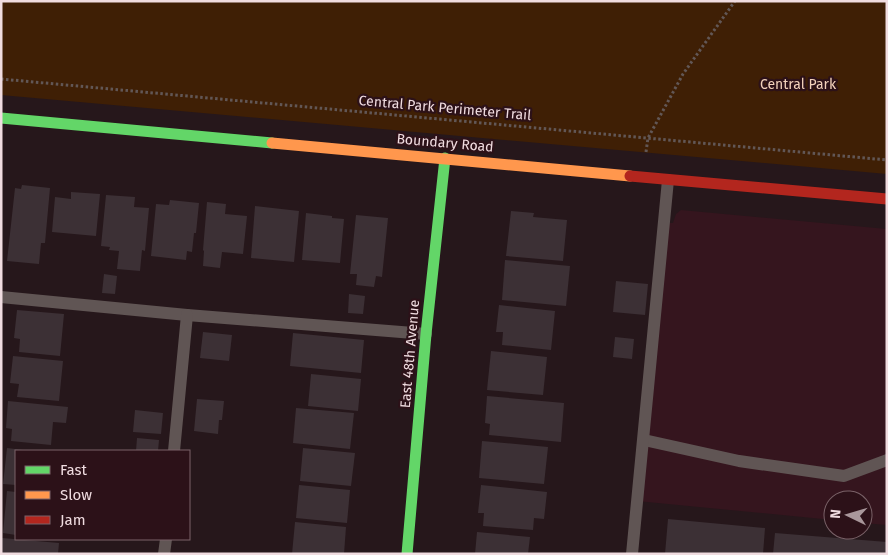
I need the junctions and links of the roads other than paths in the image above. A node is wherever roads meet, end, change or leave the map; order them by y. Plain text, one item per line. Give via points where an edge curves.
1 (1, 118) edge
2 (444, 158) junction
3 (668, 180) junction
4 (887, 199) edge
5 (1, 297) edge
6 (187, 315) junction
7 (426, 334) junction
8 (644, 440) junction
9 (174, 450) edge
10 (887, 460) edge
11 (166, 540) edge
12 (164, 554) edge
13 (407, 554) edge
14 (632, 554) edge

1 - 2 main road, Boundary Road
2 - 3 main road, Boundary Road
2 - 7 main road, East 48th Avenue
3 - 4 main road, Boundary Road
3 - 8 lane
5 - 6 lane
6 - 7 lane
6 - 9 lane
7 - 13 main road, East 48th Avenue
8 - 10 lane via 739,462 844,476
8 - 14 lane
11 - 12 lane

